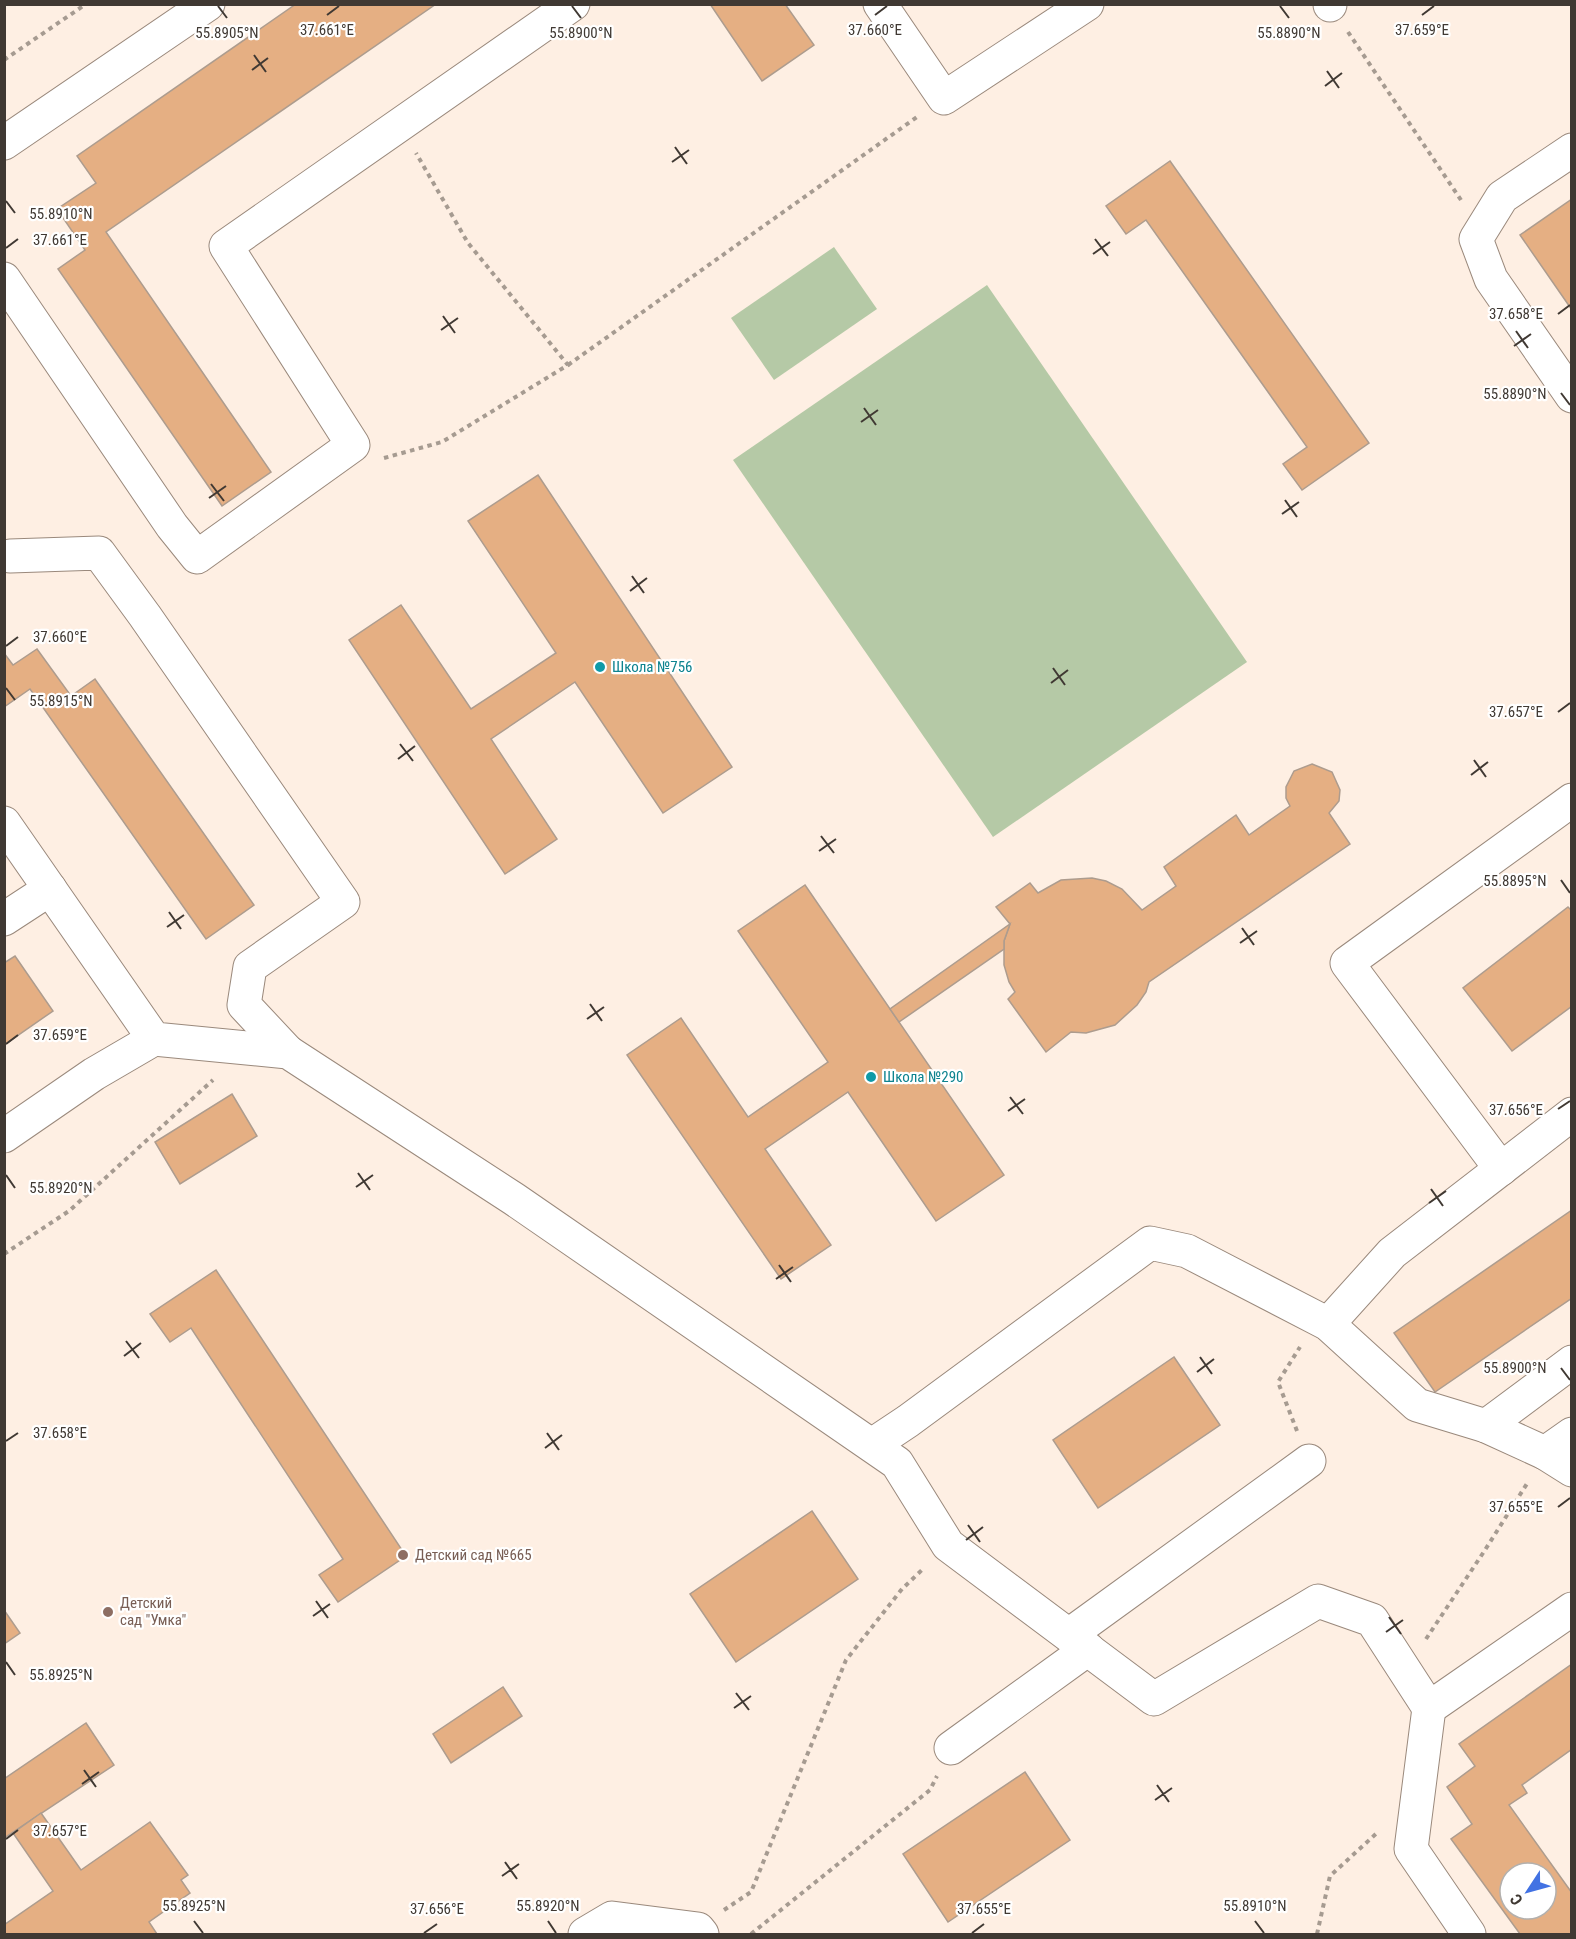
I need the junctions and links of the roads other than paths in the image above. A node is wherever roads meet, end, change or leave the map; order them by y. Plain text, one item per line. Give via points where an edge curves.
1 (208, 4) edge
2 (573, 4) edge
3 (880, 4) edge
4 (1087, 4) edge
5 (4, 143) edge
6 (1572, 150) edge
7 (4, 279) edge
8 (1572, 396) edge
9 (6, 555) edge
10 (1572, 800) edge
11 (4, 823) edge
12 (50, 889) junction
13 (4, 919) edge
14 (154, 1039) junction
15 (288, 1052) junction
16 (1572, 1114) edge
17 (4, 1136) edge
18 (1500, 1169) junction
19 (1323, 1321) junction
20 (1572, 1362) edge
21 (1486, 1426) junction
22 (1572, 1434) edge
23 (872, 1445) junction
24 (1309, 1461) road end
25 (1558, 1461) edge
26 (1572, 1609) edge
27 (1079, 1642) junction
28 (1429, 1708) junction
29 (951, 1748) road end
30 (700, 1932) edge
31 (585, 1935) edge
32 (1469, 1935) edge

1 - 5 lane
2 - 7 lane via 226,246 353,445 197,557
3 - 4 lane via 944,98
6 - 8 lane via 1502,197 1476,239 1491,279
9 - 15 lane via 99,553 343,902 250,967 244,1005
10 - 18 lane via 1347,963
11 - 12 lane
12 - 13 lane
12 - 14 lane
14 - 15 lane
14 - 17 lane via 94,1074
15 - 23 lane via 514,1199
16 - 18 lane
18 - 19 lane via 1392,1253
19 - 21 lane via 1417,1405
19 - 23 lane via 1187,1251 1150,1243
20 - 21 lane
21 - 25 lane
22 - 25 lane
23 - 27 lane via 897,1463 948,1545
24 - 27 lane
26 - 28 lane
27 - 28 lane via 1154,1699 1318,1601 1372,1620
27 - 29 lane
28 - 32 lane via 1411,1849
30 - 31 lane via 612,1918

